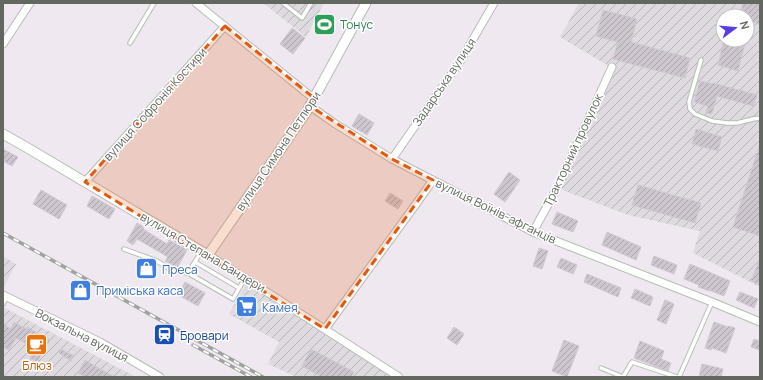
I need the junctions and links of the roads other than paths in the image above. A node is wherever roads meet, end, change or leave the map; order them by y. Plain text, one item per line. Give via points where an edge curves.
1 (154, 3) edge
2 (196, 3) edge
3 (283, 3) edge
4 (311, 3) edge
5 (366, 3) edge
6 (494, 3) edge
7 (27, 4) edge
8 (289, 5) edge
9 (225, 26) junction
10 (130, 43) dead end
11 (3, 44) edge
12 (701, 60) dead end
13 (612, 67) dead end
14 (312, 102) junction
15 (760, 118) edge
16 (3, 134) edge
17 (392, 159) junction
18 (433, 180) junction
19 (85, 182) junction
20 (534, 232) junction
21 (124, 249) dead end
22 (205, 253) junction
23 (195, 262) junction
24 (188, 273) junction
25 (246, 278) junction
26 (239, 288) junction
27 (5, 296) edge
28 (712, 302) junction
29 (3, 304) edge
30 (760, 322) edge
31 (324, 329) junction
32 (601, 368) dead end
33 (160, 377) edge
34 (399, 377) edge
35 (678, 377) edge

1 - 10 lane
2 - 9 street, вулиця Воїнів-афганців
3 - 8 lane
4 - 8 lane via 302,18
5 - 14 street, вулиця Симона Петлюри
6 - 17 street, Задарська вулиця via 461,60
7 - 11 street
9 - 14 street, вулиця Воїнів-афганців via 308,94
9 - 19 street, вулиця Софронія Костири
12 - 15 lane via 689,102 690,109 695,114 712,121 727,123
13 - 20 street, Тракторний провулок
14 - 17 street, вулиця Воїнів-афганців via 334,123
14 - 22 street, вулиця Симона Петлюри
16 - 19 street, вулиця Степана Бандери
17 - 18 street, вулиця Воїнів-афганців
18 - 20 street, вулиця Воїнів-афганців
18 - 31 street
19 - 22 street, вулиця Степана Бандери
20 - 28 street, вулиця Воїнів-афганців
21 - 24 lane via 157,261 173,271
22 - 23 lane
22 - 25 street, вулиця Степана Бандери
23 - 24 lane
23 - 26 lane
24 - 26 lane via 233,298
25 - 26 lane
25 - 31 street, вулиця Степана Бандери
27 - 29 lane
27 - 33 street, Вокзальна вулиця via 100,342
28 - 30 street, вулиця Воїнів-афганців
28 - 35 lane
31 - 34 street, вулиця Степана Бандери
32 - 35 lane via 623,377 632,362

